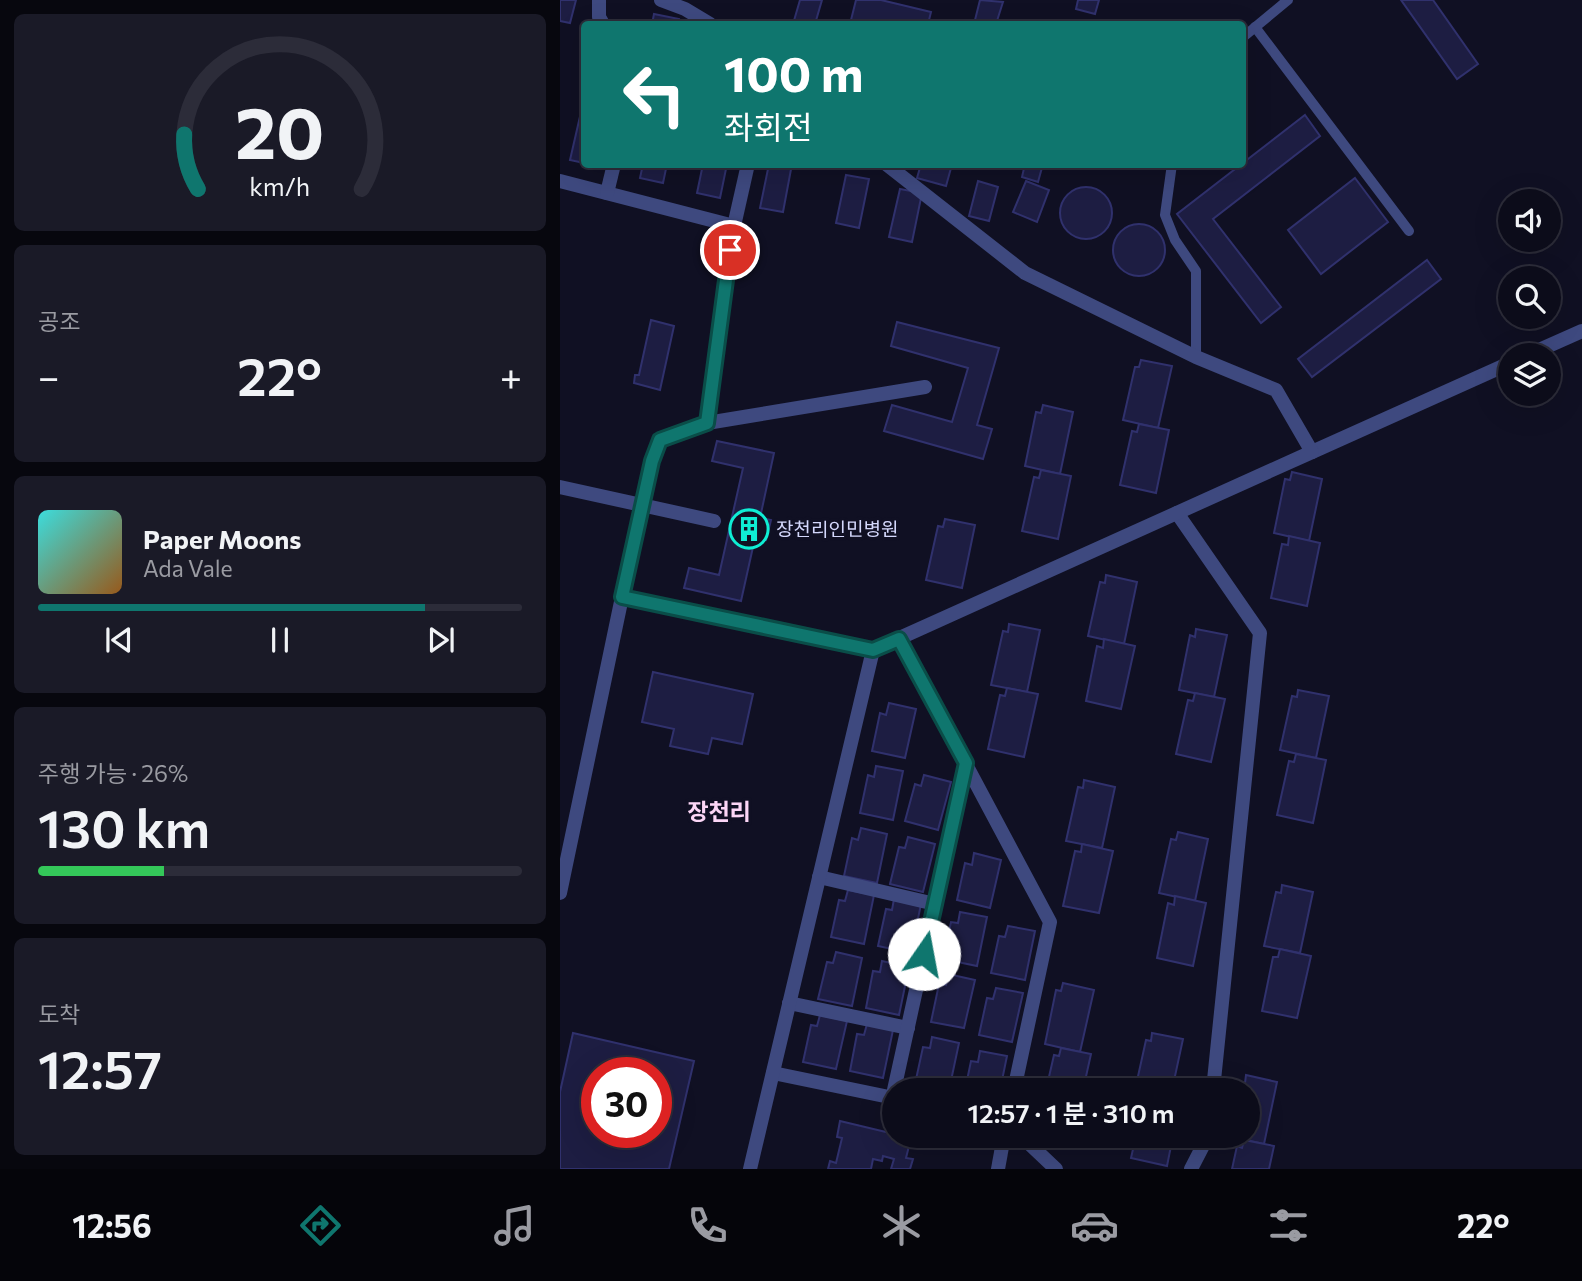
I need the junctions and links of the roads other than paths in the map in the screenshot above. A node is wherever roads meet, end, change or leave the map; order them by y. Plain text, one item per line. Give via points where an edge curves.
1 (599, 0) edge
2 (661, 0) edge
3 (1288, 0) edge
4 (601, 21) edge
5 (705, 21) edge
6 (1255, 27) junction
7 (1246, 35) edge
8 (613, 168) edge
9 (747, 168) edge
10 (891, 168) edge
11 (1172, 168) edge
12 (560, 181) edge
13 (607, 193) junction
14 (734, 226) junction
15 (1409, 231) dead end
16 (1582, 331) edge
17 (1555, 343) edge
18 (1196, 358) junction
19 (1498, 368) edge
20 (925, 387) dead end
21 (707, 423) junction
22 (1312, 452) junction
23 (560, 487) edge
24 (642, 505) junction
25 (1177, 513) junction
26 (715, 521) dead end
27 (622, 597) junction
28 (899, 639) junction
29 (873, 650) junction
30 (966, 763) junction
31 (819, 877) junction
32 (561, 885) edge
33 (935, 904) junction
34 (789, 1003) junction
35 (908, 1028) junction
36 (773, 1073) junction
37 (897, 1078) edge
38 (1017, 1078) edge
39 (1214, 1078) edge
40 (882, 1092) edge
41 (1002, 1148) edge
42 (1034, 1148) edge
43 (1202, 1148) edge
44 (751, 1169) edge
45 (998, 1169) edge
46 (1056, 1169) edge
47 (1191, 1169) edge

1 - 4 street
2 - 5 street
3 - 6 lane
6 - 7 lane
6 - 15 lane
8 - 13 street
9 - 14 street
10 - 18 street via 1025,273
11 - 18 lane via 1166,215 1175,240 1196,271
12 - 13 street
13 - 14 street
14 - 21 street
16 - 17 street
18 - 22 street via 1276,390
19 - 22 street
20 - 21 street
21 - 24 street via 660,440
22 - 25 street
23 - 24 street
24 - 26 street
24 - 27 street
25 - 28 street
25 - 39 street via 1261,634
27 - 29 street
27 - 32 street
28 - 29 street
28 - 30 street
29 - 31 street
30 - 33 street
30 - 38 street via 1050,922
31 - 33 street
31 - 34 street
33 - 35 street
34 - 35 street
34 - 36 street
35 - 37 street
36 - 40 street
36 - 44 street
41 - 45 street
42 - 46 street
43 - 47 street

